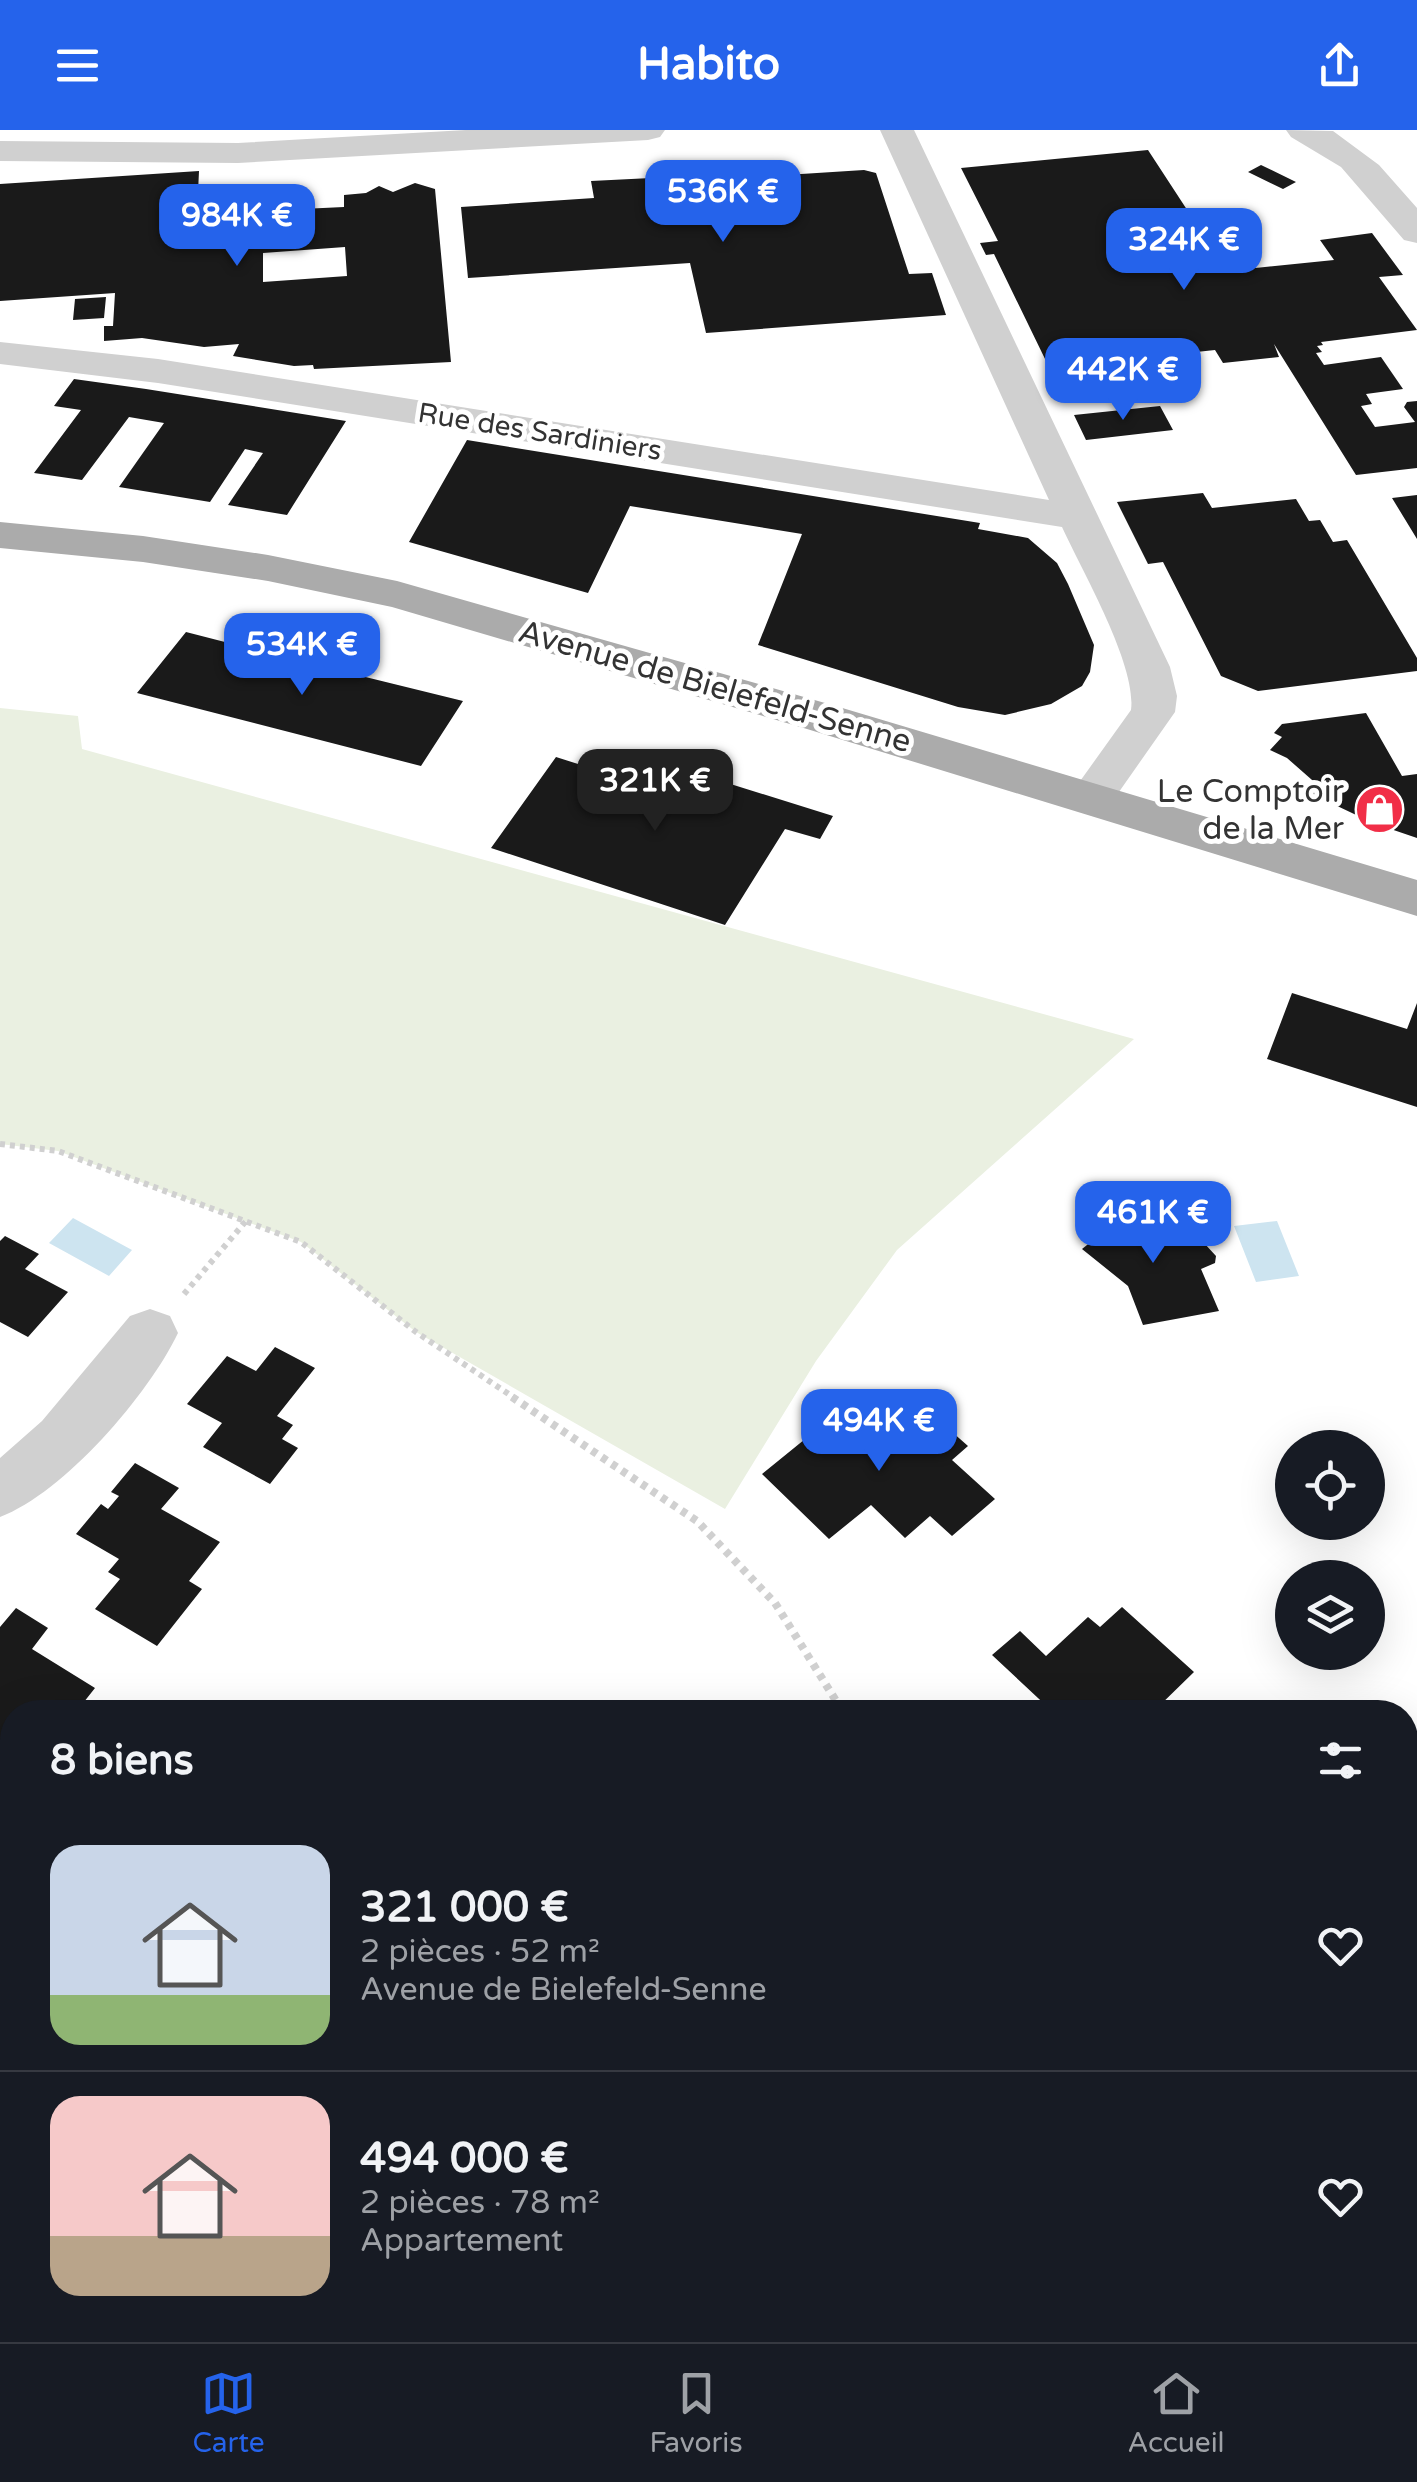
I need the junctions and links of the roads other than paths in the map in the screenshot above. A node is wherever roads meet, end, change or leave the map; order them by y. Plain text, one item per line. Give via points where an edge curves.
1 (648, 130) edge
2 (897, 130) edge
3 (1304, 130) edge
4 (0, 150) edge
5 (1372, 174) junction
6 (1417, 174) edge
7 (1417, 232) edge
8 (0, 353) edge
9 (1078, 517) junction
10 (0, 535) edge
11 (1091, 798) junction
12 (1417, 898) edge
13 (150, 1333) road end
14 (0, 1490) edge

1 - 4 street via 306,150
2 - 9 street
3 - 5 street
5 - 6 street
5 - 7 street
8 - 9 street, Rue des Sardiniers via 176,374
9 - 11 street via 1155,696 1153,712
10 - 11 main road, Avenue de Bielefeld-Senne via 144,549 397,595
11 - 12 main road, Avenue de Bielefeld-Senne
13 - 14 street via 46,1458

